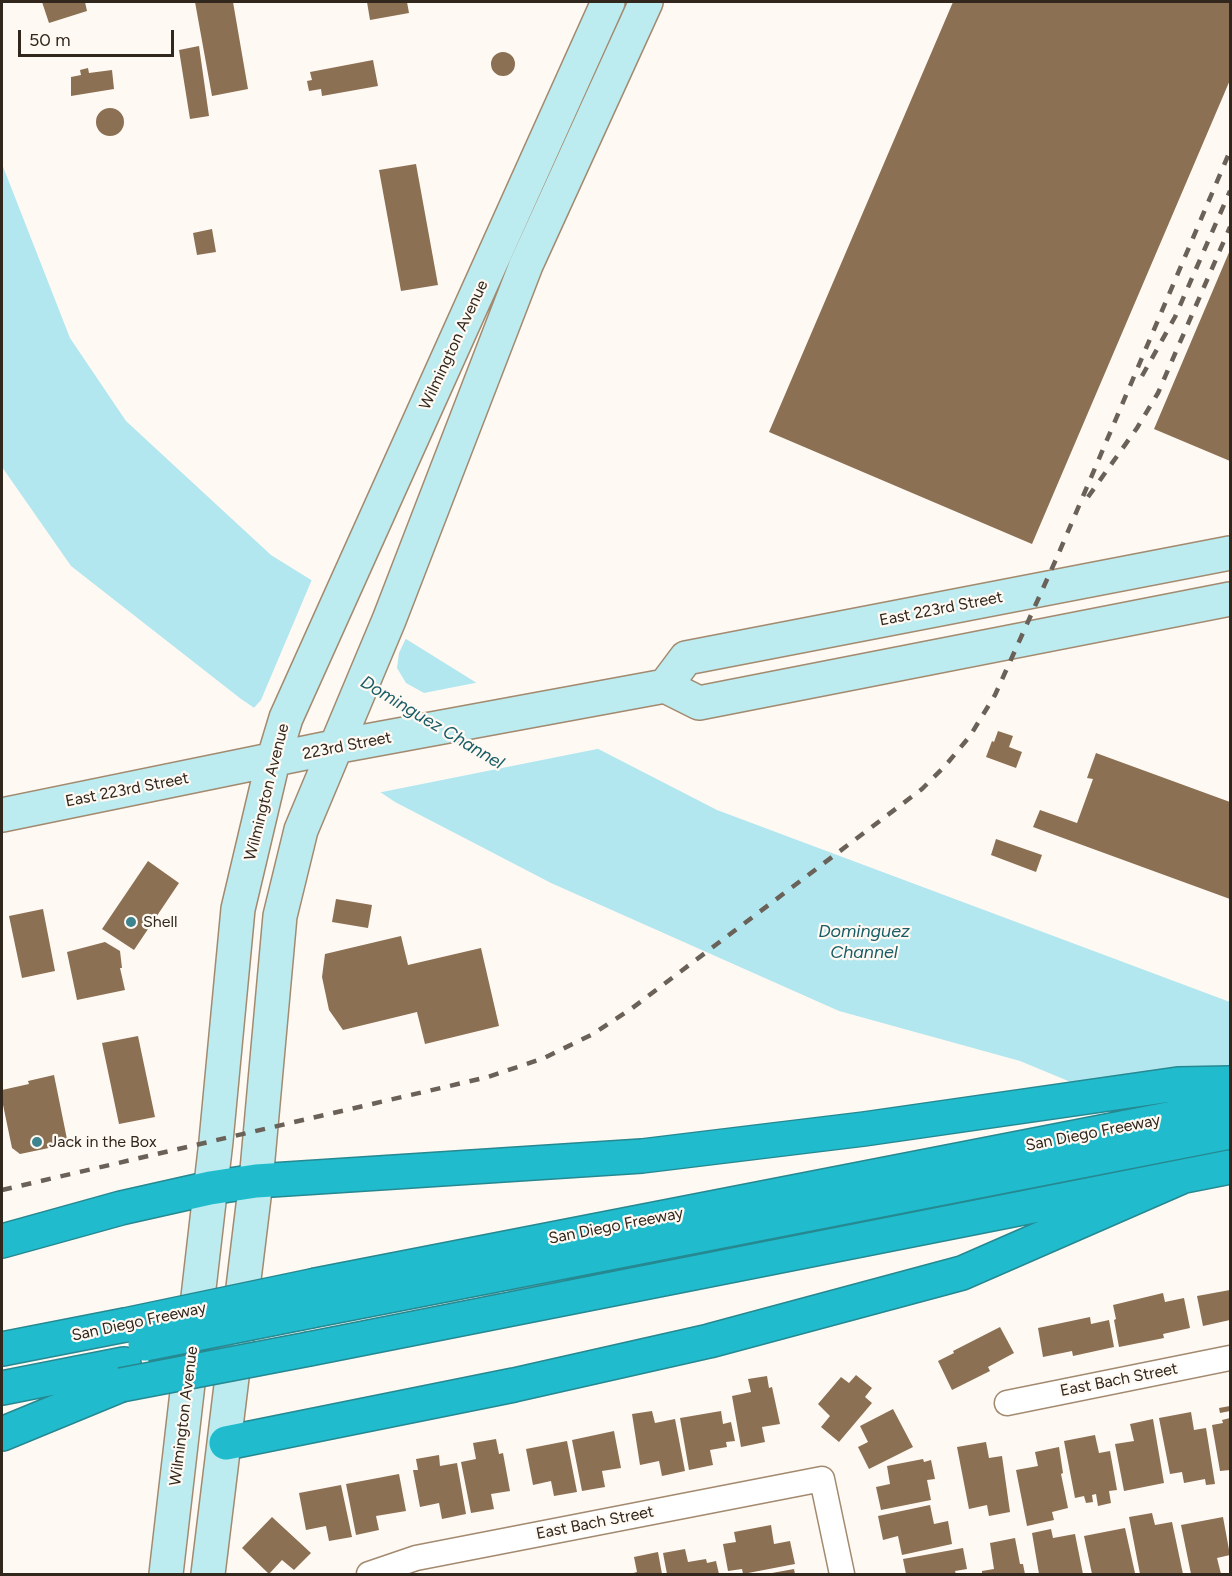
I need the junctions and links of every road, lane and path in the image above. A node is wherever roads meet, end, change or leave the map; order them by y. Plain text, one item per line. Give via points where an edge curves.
1 (608, 2) edge
2 (646, 2) edge
3 (1230, 553) edge
4 (1230, 599) edge
5 (665, 686) junction
6 (334, 747) junction
7 (265, 767) junction
8 (2, 815) edge
9 (227, 1025) junction
10 (269, 1034) junction
11 (1230, 1083) edge
12 (1230, 1107) edge
13 (1230, 1132) edge
14 (1230, 1146) edge
15 (1130, 1158) junction
16 (1230, 1167) edge
17 (1184, 1176) junction
18 (256, 1181) junction
19 (210, 1188) junction
20 (2, 1241) edge
21 (311, 1318) junction
22 (2, 1349) edge
23 (124, 1355) junction
24 (1230, 1358) edge
25 (2, 1371) edge
26 (2, 1388) edge
27 (1007, 1403) dead end
28 (2, 1408) edge
29 (2, 1434) edge
30 (225, 1443) junction
31 (166, 1575) edge
32 (208, 1575) edge
33 (369, 1575) edge
34 (842, 1575) edge

1 - 7 main road, Wilmington Avenue
2 - 6 main road, Wilmington Avenue via 526,265 389,620
3 - 5 main road, East 223rd Street via 686,658
4 - 5 main road via 699,704
5 - 6 main road, 223rd Street
6 - 7 main road, 223rd Street
6 - 10 main road, Wilmington Avenue via 301,830 280,916
7 - 8 main road, East 223rd Street
7 - 9 main road, Wilmington Avenue via 238,909
9 - 10 main road
9 - 19 main road, Wilmington Avenue
10 - 18 main road, Wilmington Avenue
11 - 18 highway via 1178,1084 747,1145 642,1156
12 - 21 highway, San Diego Freeway via 1072,1137
13 - 15 highway
14 - 15 highway
15 - 21 highway
16 - 17 highway, San Diego Freeway
17 - 21 highway, San Diego Freeway
17 - 30 highway via 962,1273 697,1344
18 - 19 highway
18 - 30 main road, Wilmington Avenue
19 - 20 highway
19 - 31 main road, Wilmington Avenue
21 - 23 highway, San Diego Freeway, bridge
21 - 23 highway, San Diego Freeway, bridge
22 - 23 highway, San Diego Freeway
23 - 25 highway
23 - 26 highway
23 - 28 highway, San Diego Freeway
23 - 29 highway
24 - 27 street, East Bach Street
30 - 32 main road, Wilmington Avenue
33 - 34 street, East Bach Street via 416,1558 822,1479

